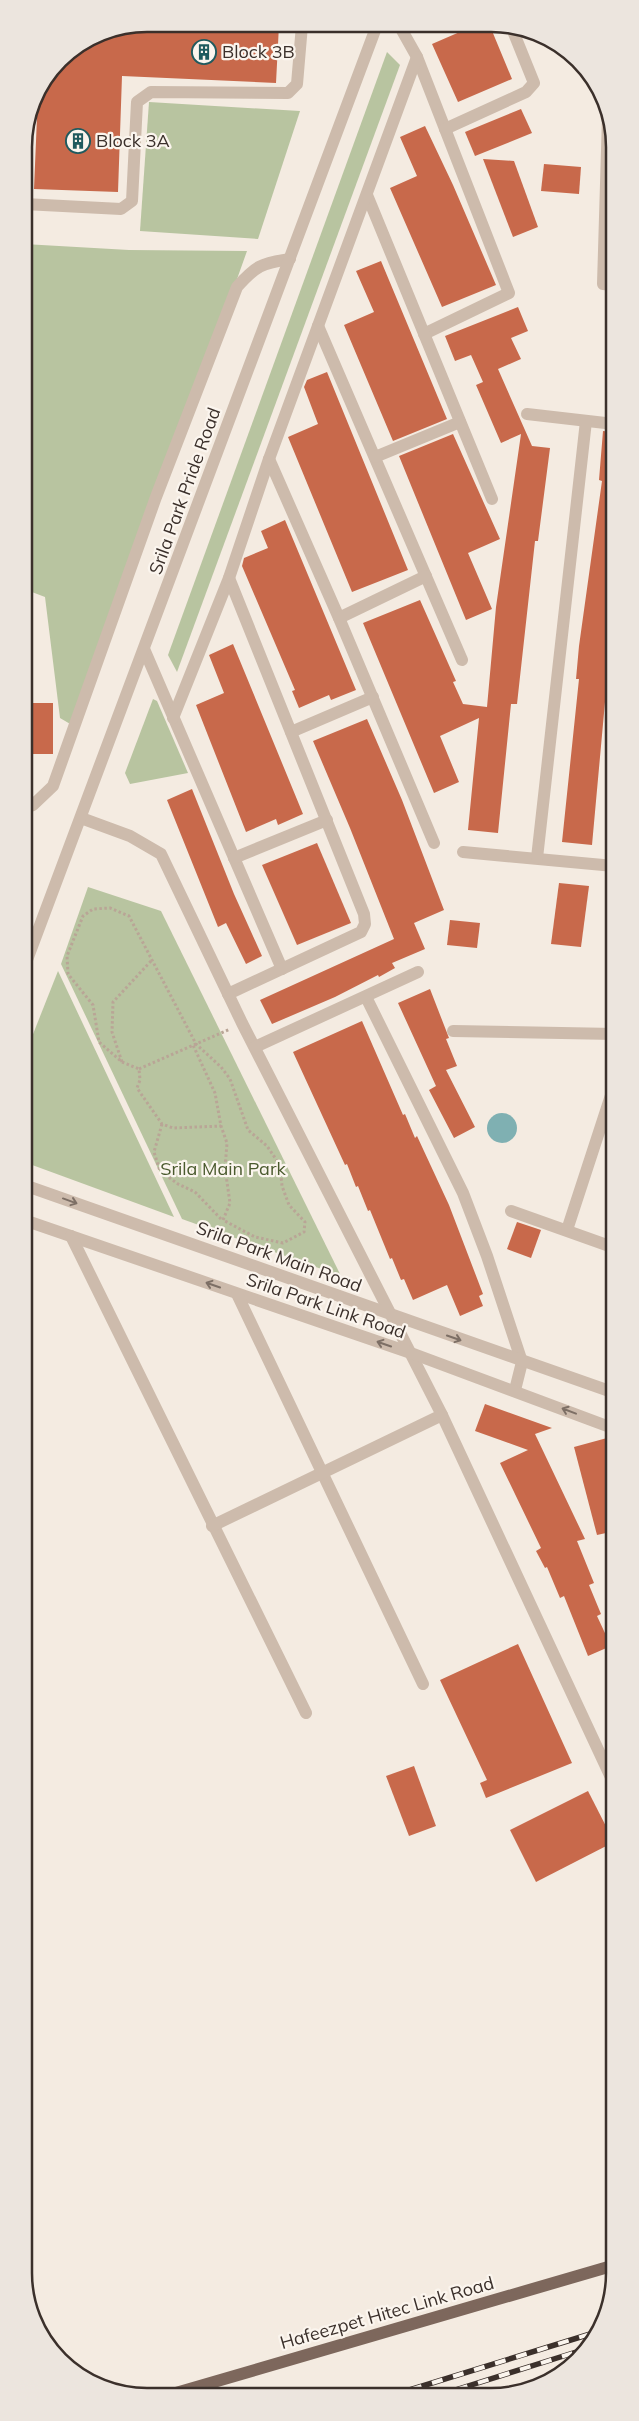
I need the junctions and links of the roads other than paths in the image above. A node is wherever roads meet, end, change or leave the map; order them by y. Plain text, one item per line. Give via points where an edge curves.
1 (301, 32) edge
2 (374, 32) edge
3 (403, 32) edge
4 (515, 35) edge
5 (417, 57) junction
6 (446, 129) junction
7 (606, 184) edge
8 (367, 195) junction
9 (33, 205) edge
10 (290, 259) junction
11 (606, 284) edge
12 (318, 326) junction
13 (424, 334) junction
14 (527, 414) dead end
15 (586, 421) junction
16 (460, 422) junction
17 (606, 423) edge
18 (375, 457) junction
19 (269, 459) junction
20 (492, 499) dead end
21 (426, 576) junction
22 (228, 578) junction
23 (339, 618) junction
24 (144, 649) junction
25 (462, 660) dead end
26 (373, 697) junction
27 (174, 718) junction
28 (291, 732) junction
29 (33, 805) edge
30 (81, 818) junction
31 (327, 820) junction
32 (434, 843) dead end
33 (463, 852) dead end
34 (234, 858) junction
35 (537, 858) junction
36 (606, 865) edge
37 (33, 945) edge
38 (282, 969) junction
39 (418, 972) dead end
40 (228, 994) junction
41 (366, 997) junction
42 (453, 1031) dead end
43 (606, 1034) edge
44 (255, 1047) junction
45 (606, 1108) edge
46 (33, 1188) edge
47 (511, 1210) dead end
48 (32, 1223) edge
49 (566, 1230) junction
50 (71, 1236) junction
51 (606, 1245) edge
52 (237, 1294) junction
53 (392, 1316) junction
54 (411, 1353) junction
55 (522, 1362) junction
56 (515, 1390) junction
57 (606, 1390) edge
58 (442, 1415) junction
59 (606, 1425) edge
60 (323, 1473) junction
61 (212, 1526) junction
62 (423, 1684) dead end
63 (581, 1712) junction
64 (306, 1714) dead end
65 (606, 1751) edge
66 (606, 1766) edge
67 (606, 2268) edge
68 (193, 2388) edge

1 - 9 street via 297,84 288,93 151,92 137,102 132,201 128,206 121,210
2 - 10 street, Srila Park Pride Road
3 - 5 street
4 - 6 street via 534,82 526,92
5 - 6 street
5 - 8 street
6 - 13 street via 509,293
7 - 11 street via 603,284
8 - 12 street
8 - 13 street
10 - 24 street, Srila Park Pride Road
10 - 29 street via 254,268 237,287 156,496 53,786
12 - 18 street
12 - 19 street
13 - 16 street
14 - 15 street
15 - 17 street
15 - 35 street
16 - 18 street
16 - 20 street
18 - 21 street
19 - 22 street
19 - 23 street
21 - 23 street
21 - 25 street
22 - 27 street
22 - 28 street
23 - 26 street
24 - 27 street
24 - 30 street, Srila Park Pride Road
26 - 28 street
26 - 32 street
27 - 34 street
28 - 31 street
30 - 37 street, Srila Park Pride Road
30 - 40 street via 130,836 161,854
31 - 34 street
31 - 38 street via 366,924 361,932
33 - 35 street
34 - 38 street
35 - 36 street
38 - 40 street
39 - 41 street
40 - 44 street
41 - 44 street
41 - 55 street via 463,1193
42 - 43 street
44 - 53 street
45 - 49 street
46 -> 53 street, Srila Park Main Road
47 - 49 street
48 - 50 street, Srila Park Link Road
49 - 51 street
52 -> 50 street, Srila Park Link Road
50 - 61 street
54 -> 52 street, Srila Park Link Road
52 - 60 street
53 - 54 street
53 -> 55 street, Srila Park Main Road
54 - 56 street, Srila Park Link Road
54 - 58 street
55 - 56 street
55 - 57 street
59 -> 56 street, Srila Park Link Road
58 - 60 street
58 - 63 street
60 - 61 street
60 - 62 street
61 - 64 street
63 - 65 street
63 - 66 street
67 - 68 main road, Hafeezpet Hitec Link Road

